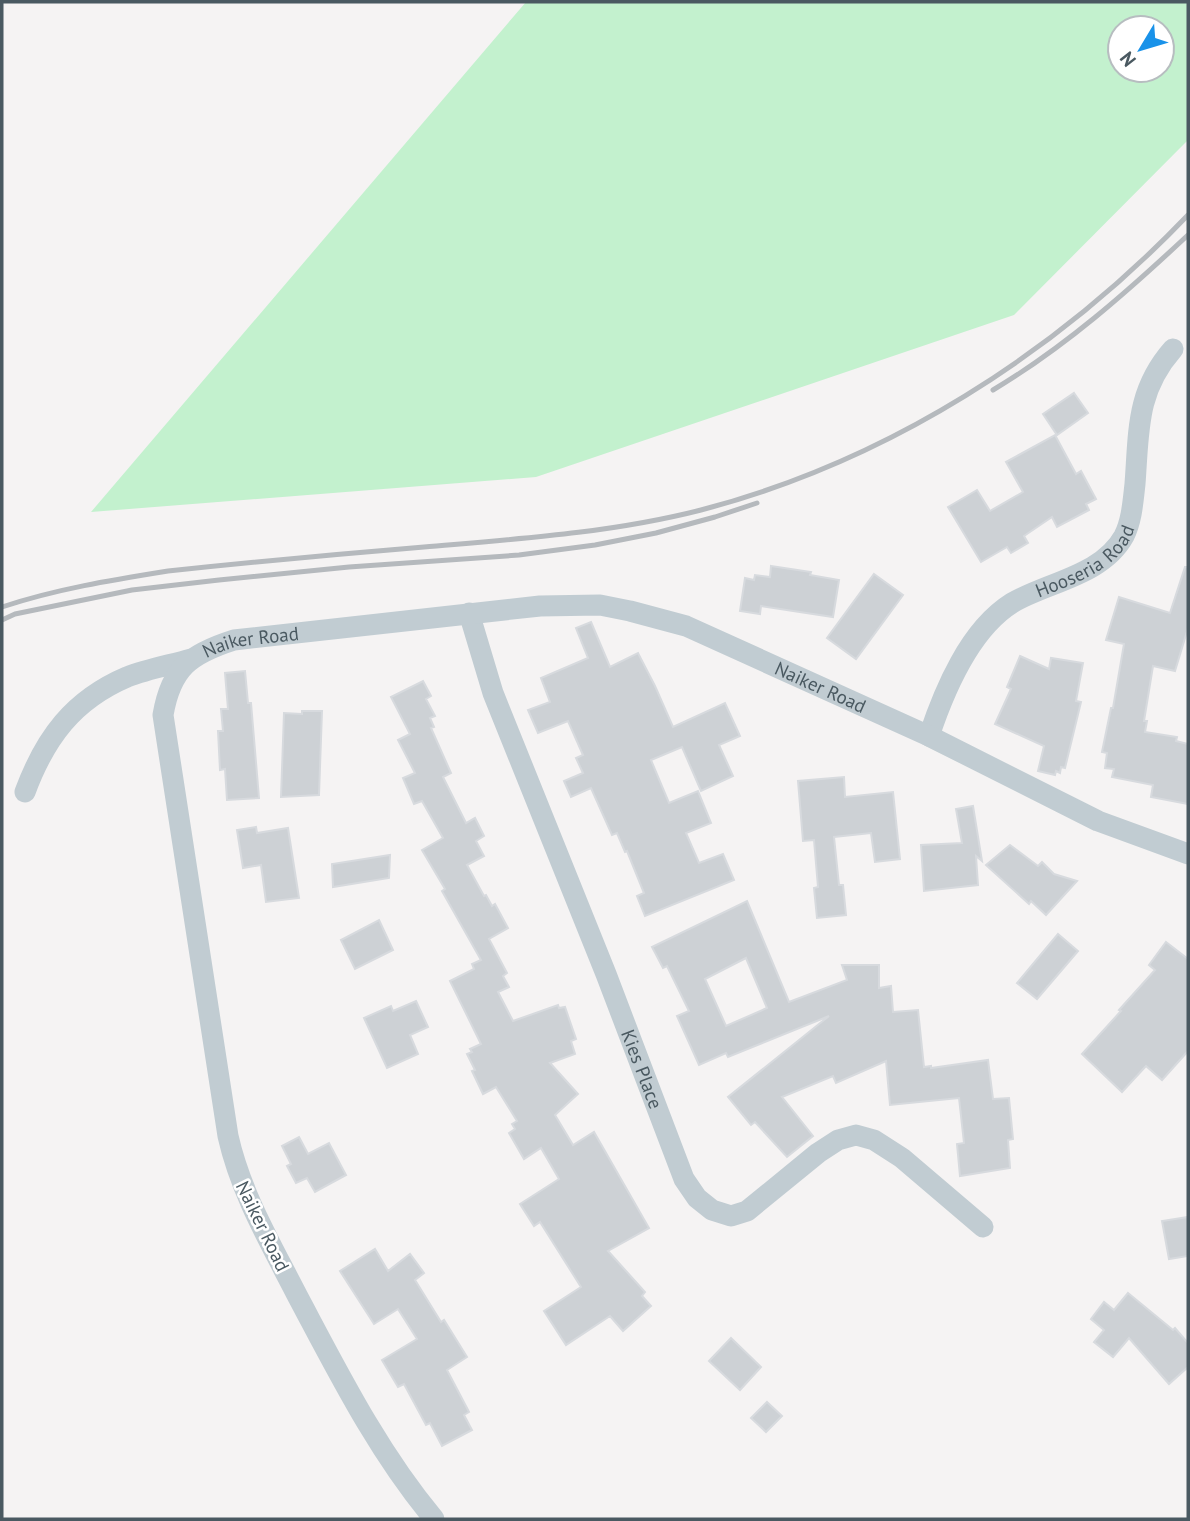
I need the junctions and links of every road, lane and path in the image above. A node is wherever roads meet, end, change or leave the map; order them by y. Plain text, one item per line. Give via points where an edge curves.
1 (1173, 349) dead end
2 (469, 613) junction
3 (193, 658) junction
4 (929, 736) junction
5 (25, 792) dead end
6 (1188, 854) edge
7 (983, 1227) dead end
8 (434, 1519) edge

1 - 4 street, Hooseria Road via 1149,382 1143,401 1132,509 1124,536 1089,568 1002,610 959,665
2 - 3 street, Naiker Road via 234,640
2 - 4 street, Naiker Road via 600,606 658,617
2 - 7 street, Kies Place via 493,693 684,1179 697,1198 712,1210 731,1216 747,1211 818,1153 856,1135 874,1140 902,1158
3 - 5 street via 128,677 73,711 37,760
3 - 8 street, Naiker Road via 172,683 163,715 235,1168 338,1373 383,1452
4 - 6 street, Naiker Road via 1098,821

